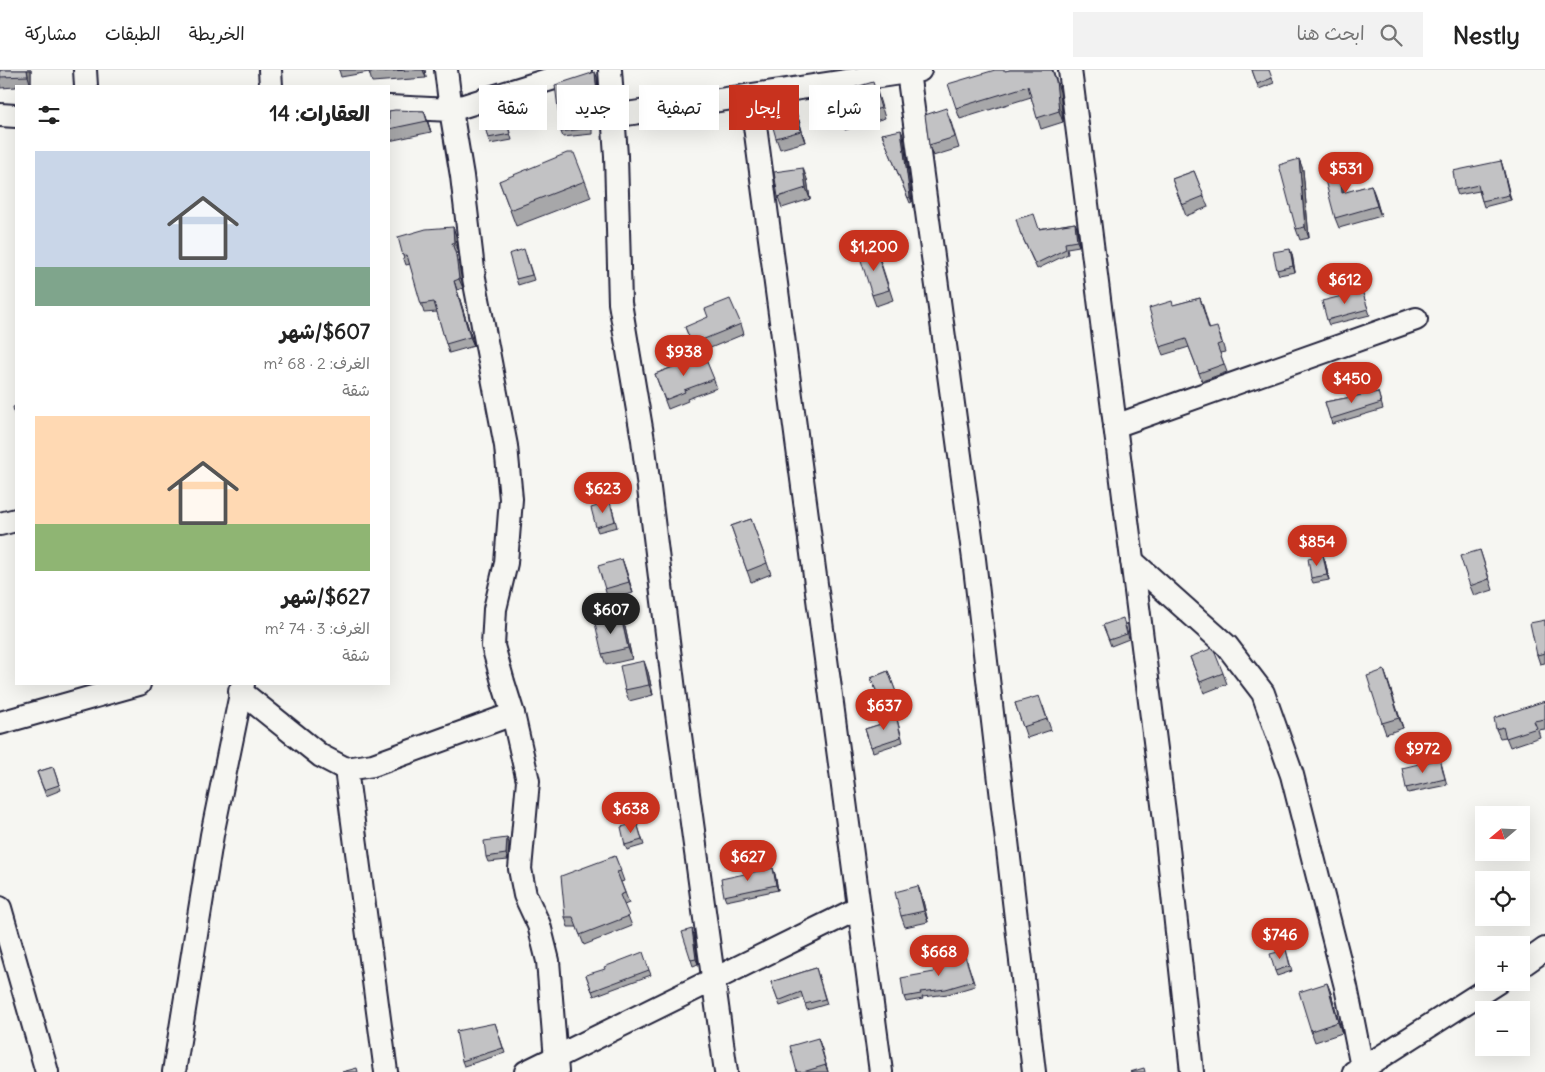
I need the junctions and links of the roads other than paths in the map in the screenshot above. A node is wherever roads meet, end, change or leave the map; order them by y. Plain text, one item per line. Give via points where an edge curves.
1 (85, 70) edge
2 (270, 70) edge
3 (446, 70) edge
4 (580, 70) edge
5 (610, 70) edge
6 (1070, 70) edge
7 (914, 71) edge
8 (86, 85) edge
9 (271, 85) edge
10 (611, 85) edge
11 (799, 89) edge
12 (729, 99) edge
13 (390, 107) edge
14 (451, 110) junction
15 (629, 114) edge
16 (0, 115) edge
17 (15, 116) edge
18 (614, 130) edge
19 (756, 130) edge
20 (1416, 319) dead end
21 (1115, 426) junction
22 (15, 520) edge
23 (0, 524) edge
24 (1132, 560) junction
25 (135, 685) edge
26 (241, 687) edge
27 (514, 714) junction
28 (0, 723) edge
29 (346, 769) junction
30 (0, 908) edge
31 (859, 908) junction
32 (1545, 949) edge
33 (1530, 960) edge
34 (714, 979) junction
35 (1484, 991) edge
36 (556, 1065) edge
37 (1360, 1071) edge
38 (47, 1072) edge
39 (174, 1072) edge
40 (386, 1072) edge
41 (526, 1072) edge
42 (726, 1072) edge
43 (881, 1072) edge
44 (1034, 1072) edge
45 (1192, 1072) edge

1 - 8 street
2 - 9 street
3 - 14 street
4 - 14 street
5 - 10 street
6 - 21 street
7 - 11 street
7 - 44 street
12 - 15 street
13 - 14 street
14 - 27 street via 474,278 506,446 511,499 506,563 495,609 493,646
16 - 17 street
18 - 34 street via 620,304 642,440
19 - 31 street
20 - 21 street
21 - 24 street
22 - 23 street
24 - 37 street via 1227,646 1263,693 1292,775 1346,987
24 - 45 street via 1165,820
25 - 28 street
26 - 29 street via 321,756
26 - 39 street via 212,835
27 - 29 street via 373,764
27 - 36 street via 528,781 520,869 548,961
29 - 40 street
30 - 38 street
31 - 34 street
31 - 43 street
32 - 33 street
34 - 36 street
34 - 42 street
35 - 37 street
36 - 41 street

